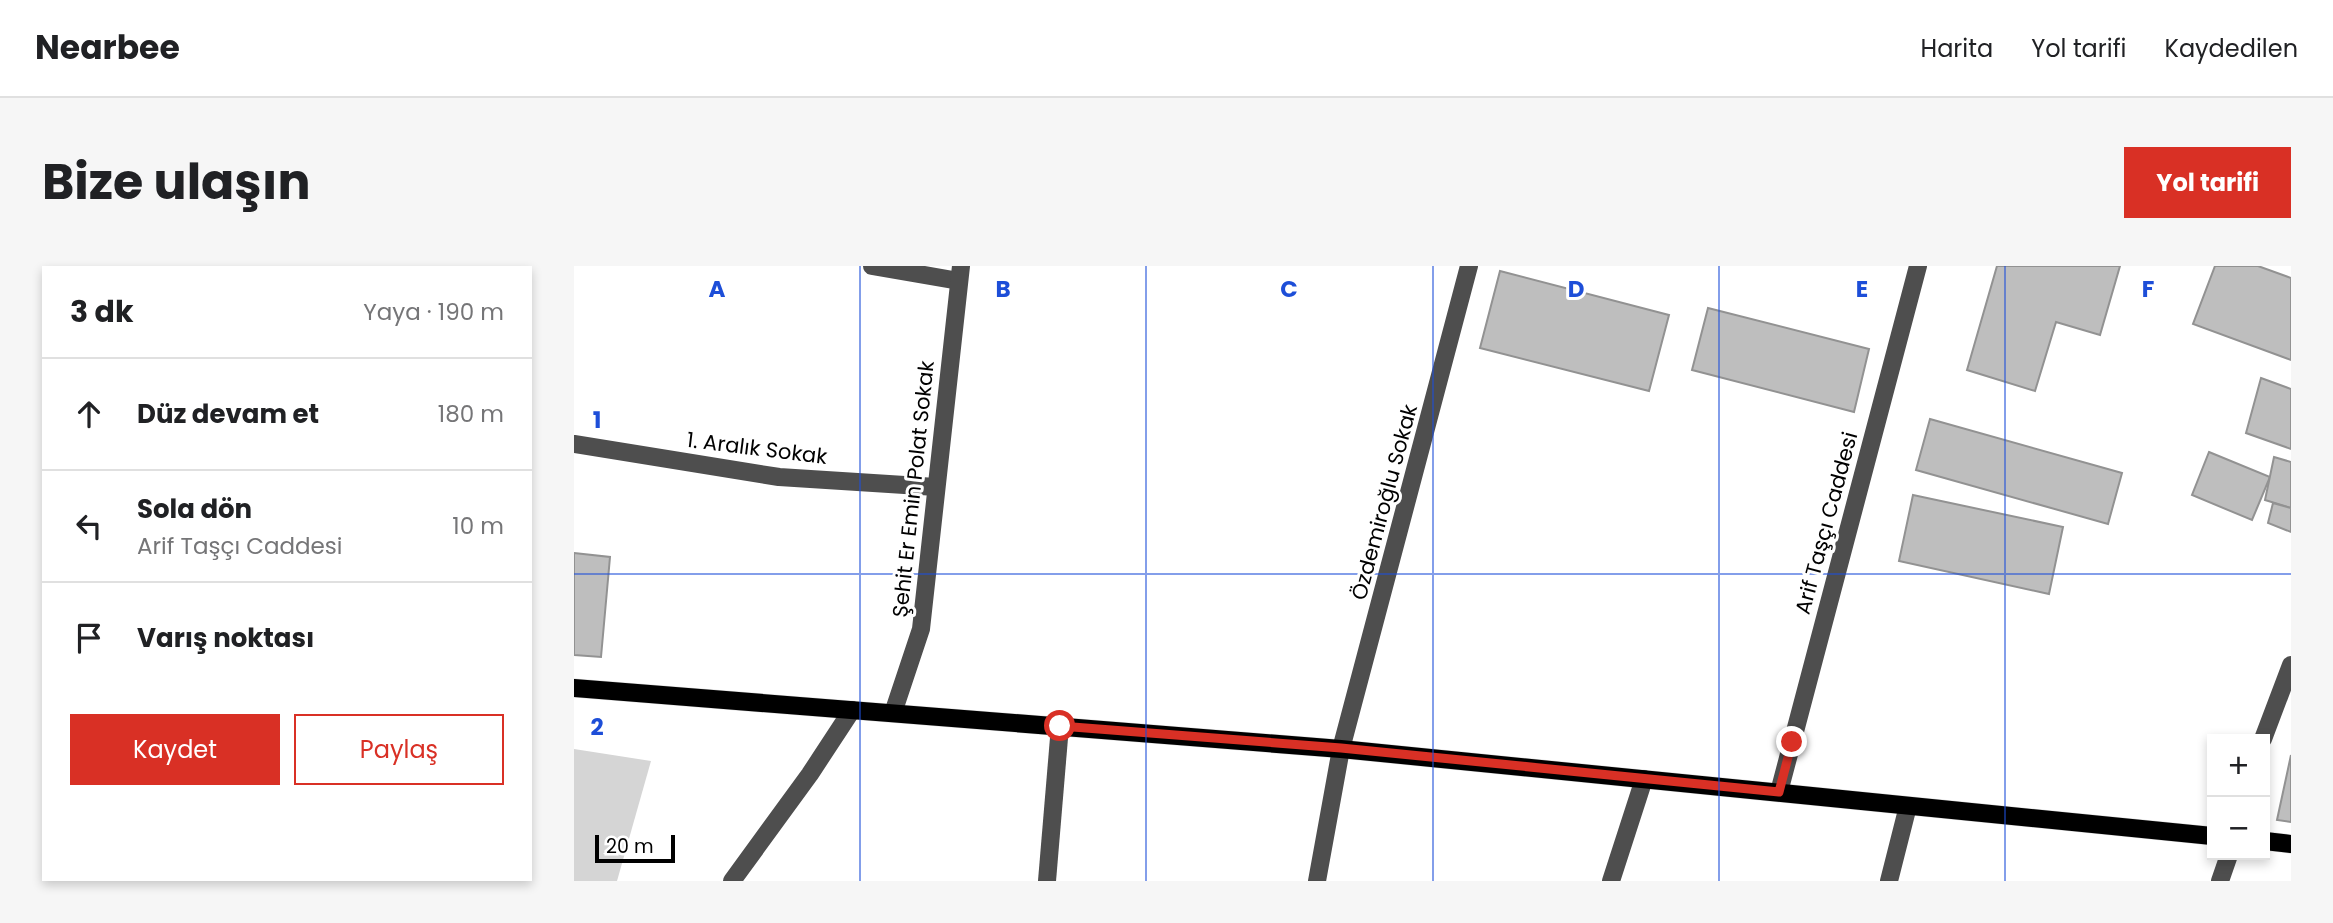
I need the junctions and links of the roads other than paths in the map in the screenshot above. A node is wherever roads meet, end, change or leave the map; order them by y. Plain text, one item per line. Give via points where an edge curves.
1 (872, 266) edge
2 (1469, 266) edge
3 (1918, 266) edge
4 (960, 273) edge
5 (574, 444) edge
6 (936, 487) junction
7 (2291, 665) edge
8 (574, 688) edge
9 (852, 710) junction
10 (894, 713) junction
11 (1060, 726) junction
12 (2265, 734) edge
13 (1341, 748) junction
14 (1644, 779) junction
15 (1779, 792) junction
16 (1908, 806) junction
17 (2207, 836) edge
18 (2270, 842) edge
19 (2291, 844) edge
20 (2227, 860) edge
21 (732, 881) edge
22 (1047, 881) edge
23 (1317, 881) edge
24 (1611, 881) edge
25 (1889, 881) edge
26 (2220, 881) edge

1 - 4 street
2 - 13 street, Özdemiroğlu Sokak
3 - 15 street, Arif Taşçı Caddesi
4 - 6 street, Şehit Er Emin Polat Sokak
5 - 6 street, 1. Aralık Sokak via 779,477
6 - 10 street, Şehit Er Emin Polat Sokak via 921,629
7 - 12 street
8 - 9 main road
9 - 10 main road
9 - 21 street
10 - 11 main road
11 - 13 main road
11 - 22 street
13 - 14 main road
13 - 23 street, Özdemiroğlu Sokak
14 - 15 main road
14 - 24 street
15 - 16 main road
16 - 17 main road
16 - 25 street
18 - 19 main road
20 - 26 street

